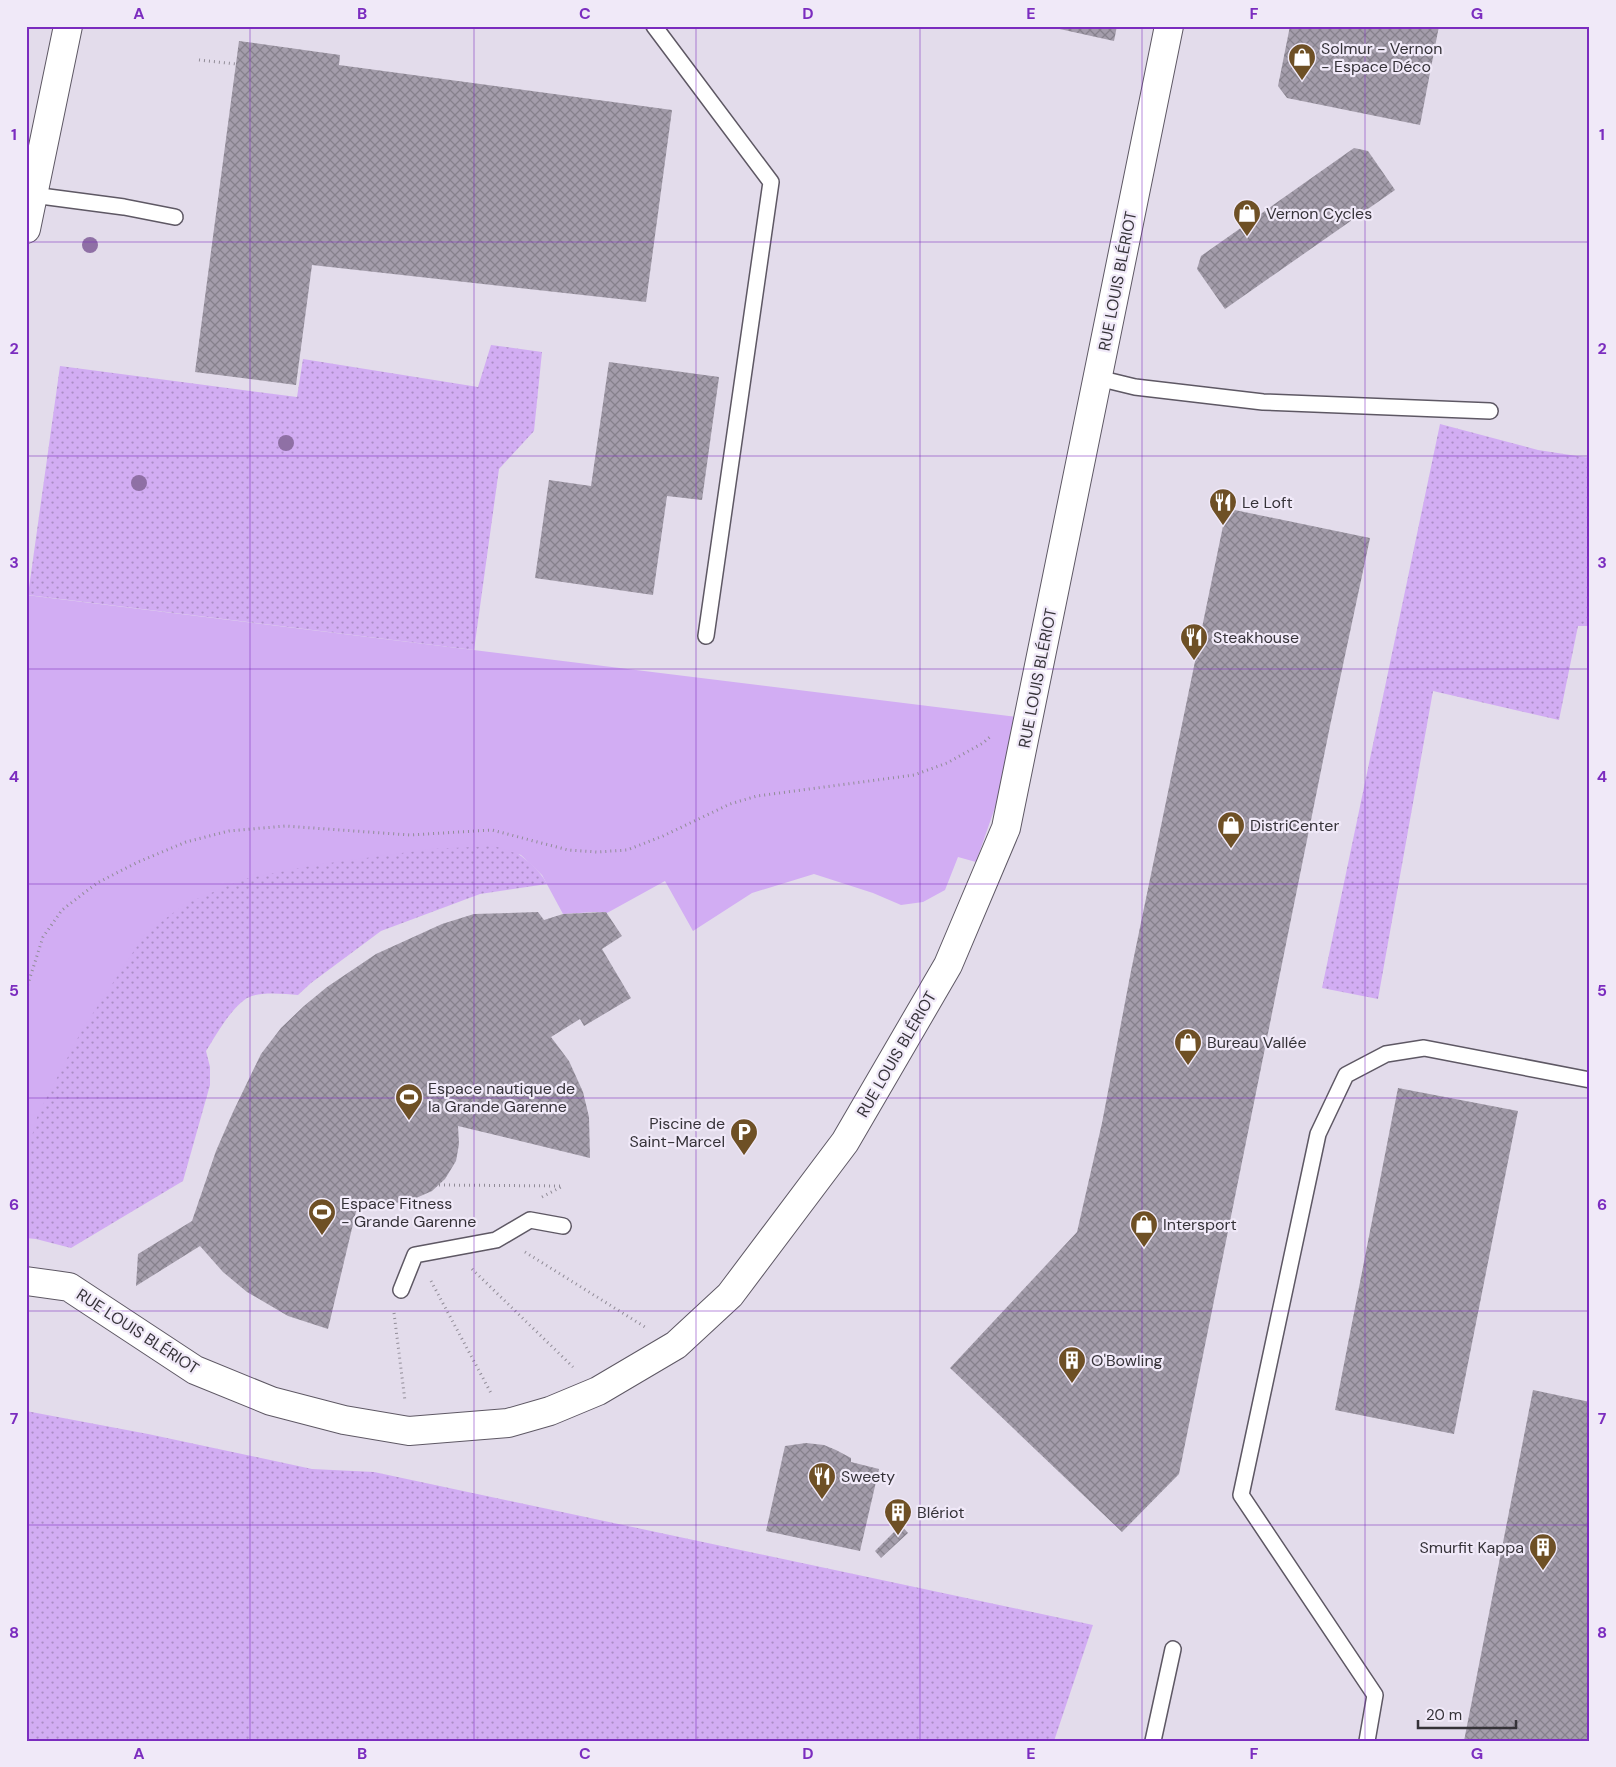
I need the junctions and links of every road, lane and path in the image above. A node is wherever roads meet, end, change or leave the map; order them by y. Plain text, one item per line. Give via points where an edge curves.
1 (68, 26) edge
2 (654, 26) edge
3 (1169, 26) edge
4 (200, 60) dead end
5 (236, 64) dead end
6 (33, 194) junction
7 (175, 217) dead end
8 (26, 229) edge
9 (1098, 378) junction
10 (1490, 411) dead end
11 (706, 636) dead end
12 (1028, 721) junction
13 (26, 990) edge
14 (1590, 1080) edge
15 (439, 1185) dead end
16 (562, 1186) dead end
17 (563, 1226) dead end
18 (453, 1248) junction
19 (519, 1249) dead end
20 (419, 1255) junction
21 (26, 1281) edge
22 (401, 1290) dead end
23 (393, 1305) dead end
24 (676, 1345) junction
25 (598, 1391) junction
26 (508, 1423) junction
27 (409, 1431) junction
28 (1173, 1649) dead end
29 (1153, 1741) edge
30 (1366, 1741) edge

1 - 6 street
2 - 11 lane via 771,182
3 - 9 street, RUE LOUIS BLÉRIOT
4 - 5 path
6 - 7 lane
6 - 8 street
9 - 10 lane via 1135,387 1263,402
9 - 12 street, RUE LOUIS BLÉRIOT
12 - 13 path via 1010,721 983,743 946,763 914,775 757,796 730,804 627,850 568,850 492,830 410,835 285,826 229,831 186,842 97,883 62,910 43,937
12 - 24 street, RUE LOUIS BLÉRIOT via 1006,828 948,965 845,1142 730,1295
14 - 30 lane via 1424,1048 1386,1054 1346,1075 1318,1134 1241,1495 1375,1695
15 - 16 path
17 - 18 lane via 530,1220 496,1240
18 - 20 lane
18 - 25 path
19 - 24 path
20 - 22 lane via 415,1255
20 - 26 path
21 - 27 street, RUE LOUIS BLÉRIOT via 69,1287 195,1370 271,1401 344,1420
23 - 27 path
24 - 25 street, RUE LOUIS BLÉRIOT
25 - 26 street, RUE LOUIS BLÉRIOT via 550,1411
26 - 27 street, RUE LOUIS BLÉRIOT
28 - 29 lane

